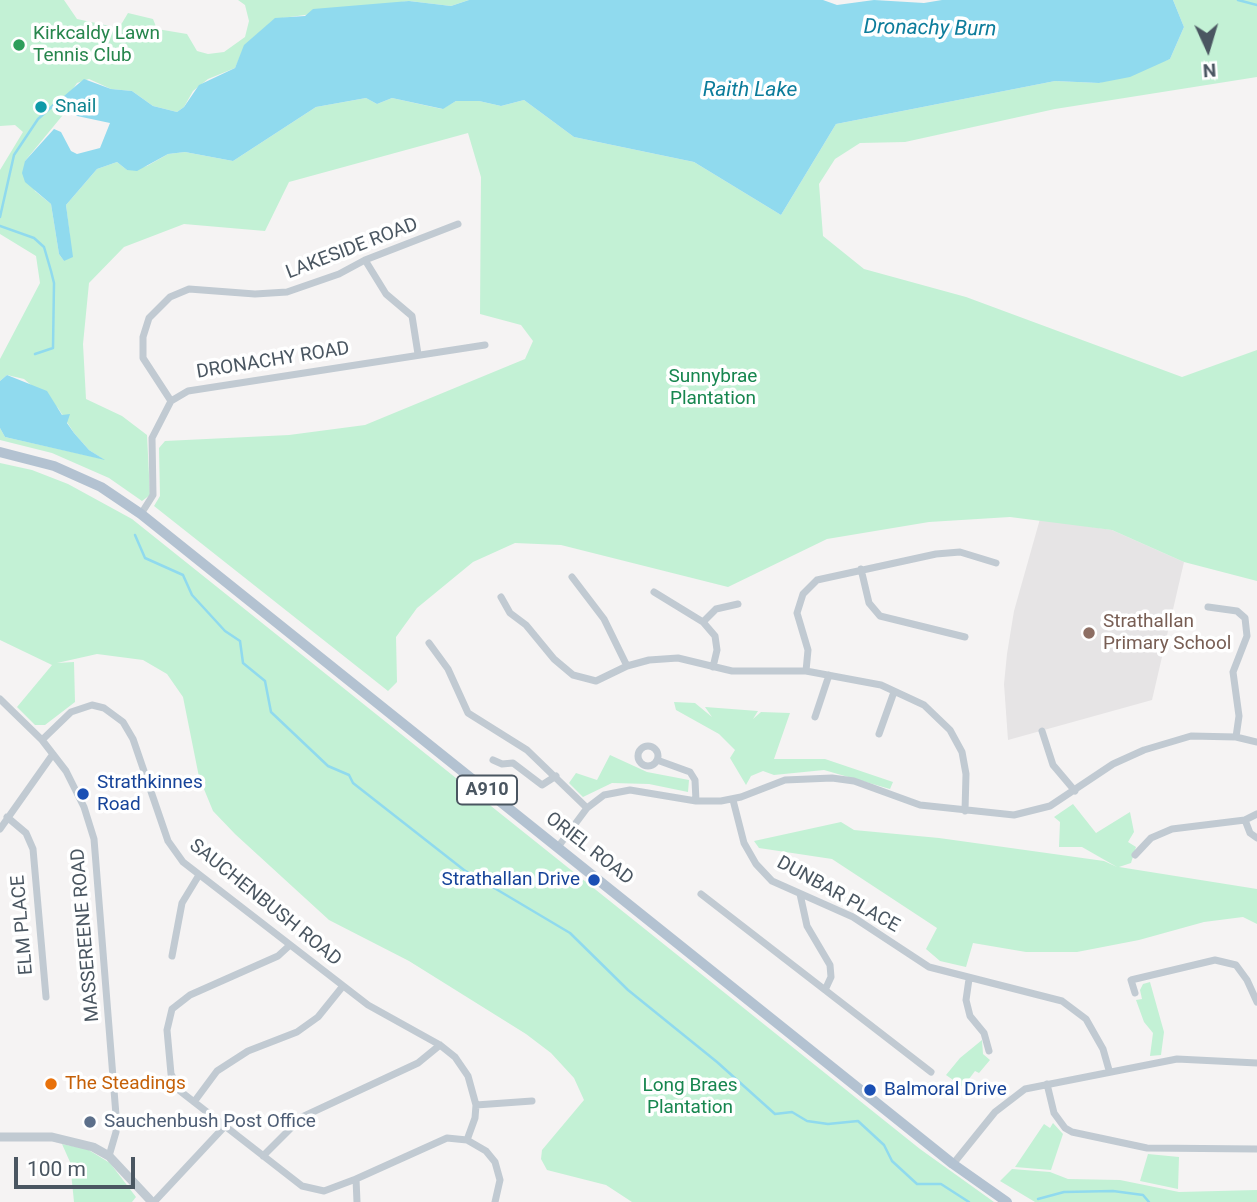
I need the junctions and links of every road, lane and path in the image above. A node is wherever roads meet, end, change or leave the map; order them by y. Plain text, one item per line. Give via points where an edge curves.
1 (458, 224) dead end
2 (365, 260) junction
3 (485, 345) dead end
4 (418, 354) junction
5 (171, 401) junction
6 (0, 452) edge
7 (142, 514) junction
8 (996, 563) dead end
9 (861, 569) junction
10 (572, 577) dead end
11 (654, 592) dead end
12 (501, 597) dead end
13 (738, 604) dead end
14 (1208, 607) dead end
15 (703, 622) junction
16 (965, 637) dead end
17 (429, 643) dead end
18 (627, 666) junction
19 (713, 667) junction
20 (806, 671) junction
21 (829, 675) junction
22 (894, 691) junction
23 (0, 699) edge
24 (815, 717) dead end
25 (1042, 730) dead end
26 (879, 734) dead end
27 (1237, 737) junction
28 (42, 740) junction
29 (1257, 742) edge
30 (53, 754) junction
31 (493, 760) dead end
32 (657, 760) dead end
33 (556, 776) junction
34 (1074, 791) junction
35 (733, 800) junction
36 (696, 801) junction
37 (587, 808) junction
38 (965, 811) junction
39 (1257, 814) edge
40 (8, 817) junction
41 (1245, 820) junction
42 (0, 829) edge
43 (1257, 838) edge
44 (558, 847) junction
45 (1135, 855) dead end
46 (199, 875) junction
47 (701, 894) dead end
48 (800, 894) junction
49 (290, 945) junction
50 (172, 956) dead end
51 (969, 979) junction
52 (342, 986) junction
53 (825, 990) junction
54 (1135, 993) dead end
55 (46, 998) dead end
56 (1257, 1002) edge
57 (440, 1045) junction
58 (989, 1051) dead end
59 (1257, 1063) edge
60 (1109, 1070) junction
61 (931, 1072) dead end
62 (1047, 1084) junction
63 (533, 1101) dead end
64 (194, 1102) junction
65 (475, 1105) junction
66 (225, 1126) junction
67 (0, 1137) edge
68 (467, 1140) junction
69 (1257, 1149) edge
70 (108, 1156) junction
71 (263, 1156) junction
72 (953, 1164) junction
73 (356, 1179) junction
74 (497, 1201) edge
75 (153, 1202) edge
76 (357, 1202) edge
77 (1007, 1202) edge

1 - 2 street, LAKESIDE ROAD
2 - 4 street via 386,294 412,316
2 - 5 street, LAKESIDE ROAD via 287,292 189,289 170,297 149,318 143,358
3 - 4 street, DRONACHY ROAD
4 - 5 street, DRONACHY ROAD via 212,386 188,391
5 - 7 street via 156,439 153,495
6 - 7 main road, ORIEL ROAD / A910 via 54,466 101,487
7 - 44 main road, ORIEL ROAD / A910
8 - 9 street via 960,552
9 - 16 street via 869,603 880,616
9 - 20 street via 817,580 803,594 797,613 808,650
10 - 18 street via 604,619
11 - 15 street
12 - 18 street via 510,613 573,675 596,681
13 - 15 street via 716,610
14 - 27 street via 1237,611 1245,618 1247,636 1233,672
15 - 19 street via 715,636
17 - 33 street via 448,669 468,713 527,750
18 - 19 street via 678,658
19 - 20 street
20 - 21 street
21 - 22 street
21 - 24 street
22 - 26 street
22 - 38 street via 924,705 950,730 962,752
23 - 28 street, MASSEREENE ROAD
25 - 34 street via 1054,765
27 - 29 street
27 - 34 street via 1191,736 1144,750 1112,764
28 - 30 street, MASSEREENE ROAD
28 - 46 street, SAUCHENBUSH ROAD via 71,712 92,705 123,722 167,841
30 - 40 street
30 - 70 street, MASSEREENE ROAD via 84,807 97,857 116,1132
31 - 33 street via 513,763 542,785
32 - 36 street via 690,772
33 - 37 street
34 - 38 street via 1050,806 1013,815
35 - 36 street
35 - 38 street via 785,780 832,778 853,781 920,806
35 - 48 street, DUNBAR PLACE via 744,843 755,864 772,881
36 - 37 street via 631,790 604,795
37 - 44 street
39 - 41 street
40 - 42 street
40 - 55 street, ELM PLACE via 26,833 33,849
41 - 43 street
41 - 45 street via 1172,829 1151,838
44 - 72 main road, ORIEL ROAD / A910
46 - 49 street, SAUCHENBUSH ROAD
46 - 50 street via 182,903
47 - 53 street
48 - 51 street, DUNBAR PLACE via 853,917 929,967
48 - 53 street via 807,926 830,965
49 - 52 street, SAUCHENBUSH ROAD
49 - 64 street via 278,956 190,995 172,1009 167,1030 171,1074 180,1091
51 - 58 street via 966,1000 970,1016 984,1033
51 - 60 street, DUNBAR PLACE via 1062,1001 1076,1009 1103,1049
52 - 57 street, SAUCHENBUSH ROAD
52 - 64 street via 318,1017 297,1032 248,1051 217,1071
53 - 61 street
54 - 56 street via 1131,980 1215,960 1236,965
57 - 65 street, SAUCHENBUSH ROAD via 468,1076
57 - 71 street via 418,1063 302,1117
59 - 60 street via 1177,1059
60 - 62 street
62 - 69 street via 1054,1113 1072,1132 1147,1148
62 - 72 street via 1018,1092 1005,1102
63 - 65 street
64 - 66 street
65 - 68 street, SAUCHENBUSH ROAD
66 - 71 street
66 - 75 street
67 - 70 street via 75,1140
68 - 73 street via 446,1138
68 - 74 street via 486,1150 495,1162 500,1180
70 - 75 street
71 - 73 street via 311,1190 335,1189
72 - 77 main road, ORIEL ROAD / A910
73 - 76 street

